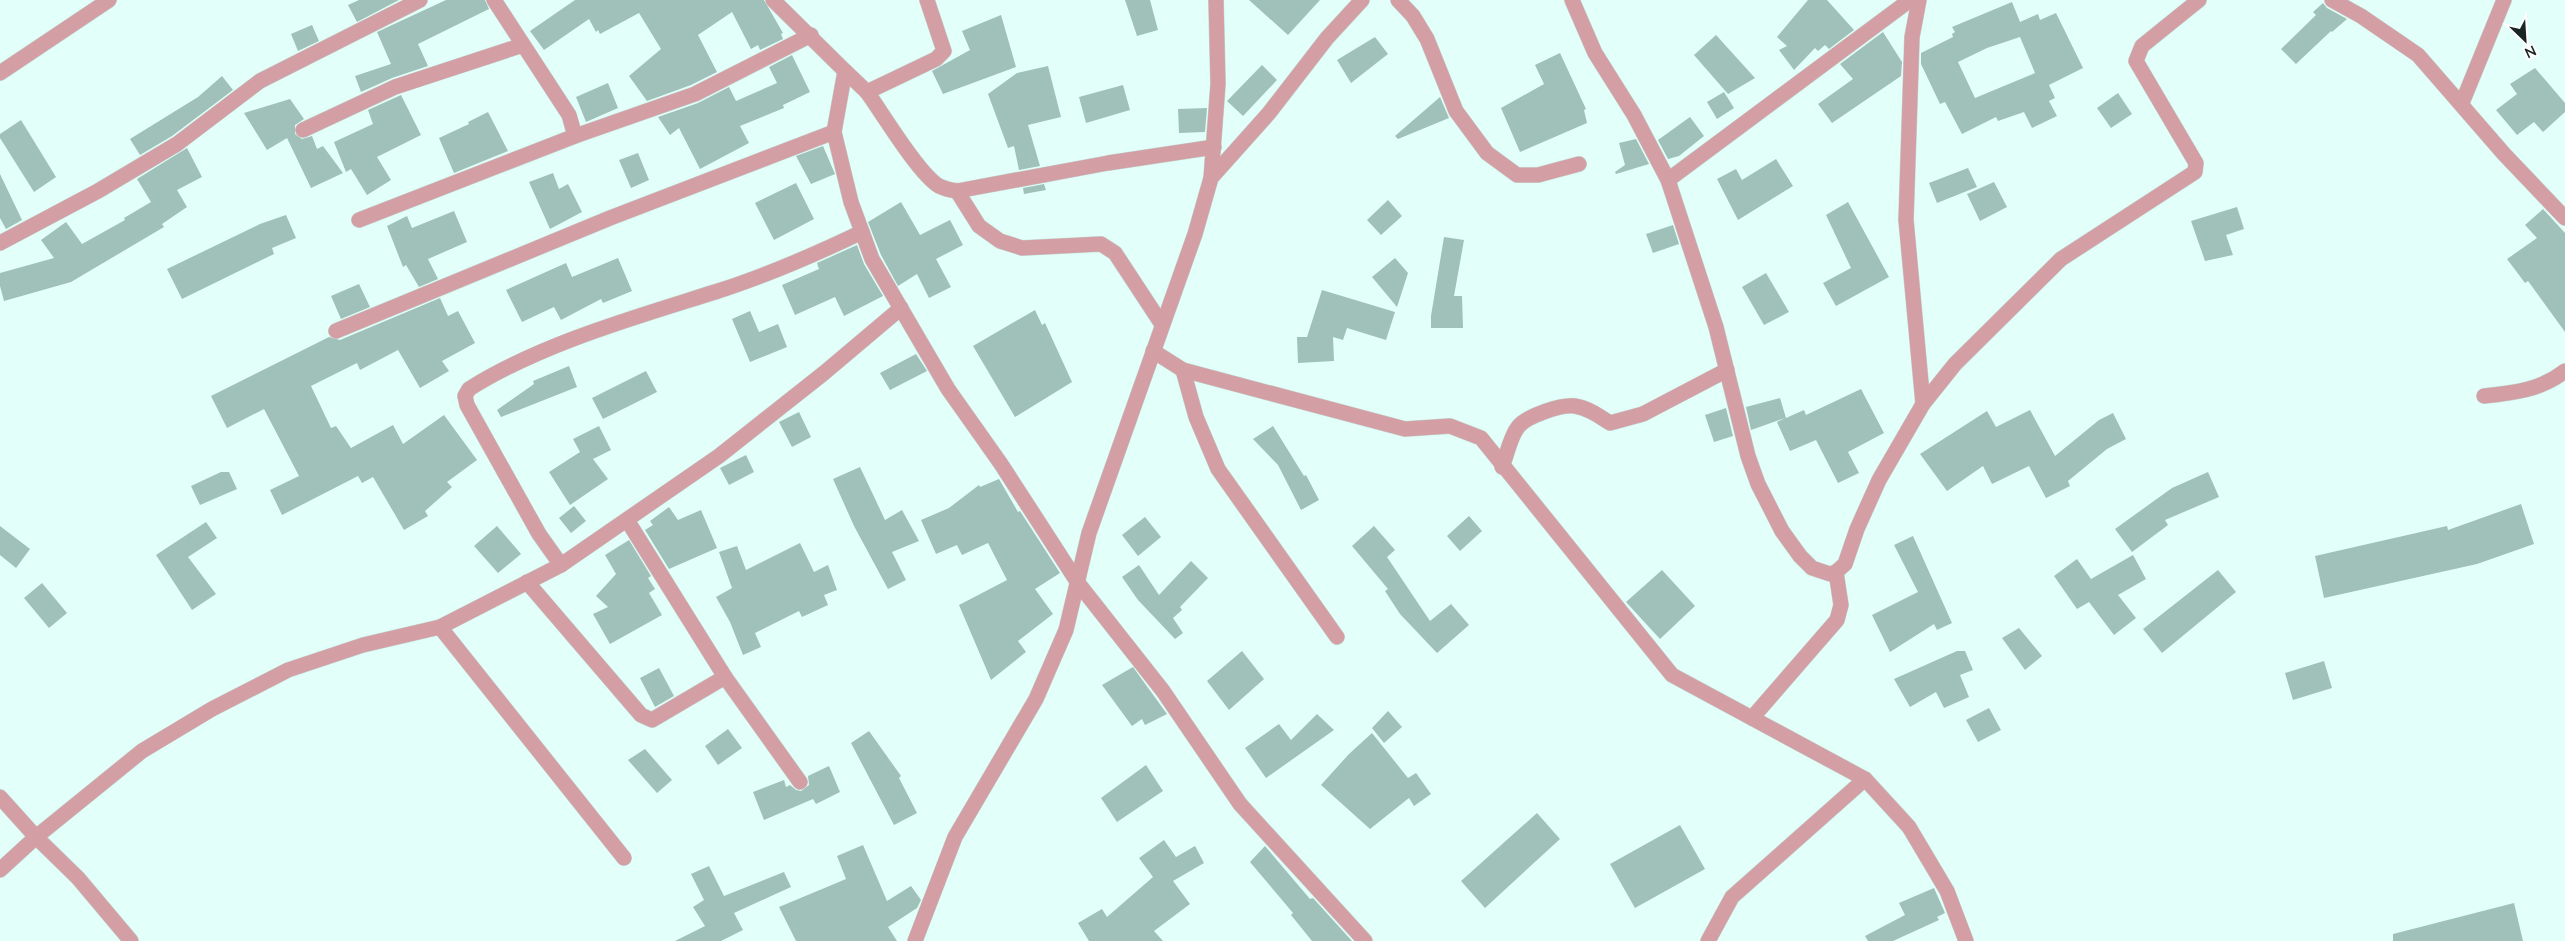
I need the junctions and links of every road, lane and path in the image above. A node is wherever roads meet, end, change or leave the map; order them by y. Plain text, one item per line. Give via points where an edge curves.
1 (109, 0) edge
2 (420, 0) edge
3 (494, 0) edge
4 (773, 0) edge
5 (927, 0) edge
6 (1216, 0) edge
7 (1362, 0) edge
8 (1398, 0) edge
9 (1572, 0) edge
10 (1910, 0) edge
11 (1919, 0) edge
12 (2199, 0) edge
13 (2332, 0) edge
14 (2504, 0) edge
15 (811, 35) junction
16 (523, 45) junction
17 (845, 71) junction
18 (0, 73) edge
19 (867, 92) junction
20 (2462, 103) junction
21 (303, 130) dead end
22 (834, 132) junction
23 (575, 136) junction
24 (1214, 147) junction
25 (1579, 164) dead end
26 (1211, 178) junction
27 (1668, 180) junction
28 (957, 191) junction
29 (2565, 218) edge
30 (359, 220) dead end
31 (862, 232) junction
32 (0, 243) edge
33 (901, 308) junction
34 (1161, 323) junction
35 (336, 330) dead end
36 (1153, 351) junction
37 (1183, 370) junction
38 (1727, 370) junction
39 (2565, 371) edge
40 (2484, 396) dead end
41 (1923, 404) junction
42 (1502, 467) junction
43 (627, 520) junction
44 (561, 565) junction
45 (1836, 572) junction
46 (527, 582) junction
47 (1078, 583) junction
48 (440, 627) junction
49 (1337, 637) dead end
50 (725, 677) junction
51 (1752, 718) junction
52 (1864, 779) junction
53 (800, 782) dead end
54 (0, 797) edge
55 (36, 837) junction
56 (624, 858) dead end
57 (0, 870) edge
58 (131, 941) edge
59 (915, 941) edge
60 (1365, 941) edge
61 (1708, 941) edge
62 (1966, 941) edge

1 - 18 street
2 - 32 street via 260,81 177,144 98,192
3 - 16 street
4 - 15 street
5 - 19 street via 944,51 936,59
6 - 24 street via 1218,84
7 - 26 street
8 - 25 street via 1427,39 1456,110 1487,153 1517,175 1538,175
9 - 27 street via 1595,53 1634,115
10 - 27 street
11 - 41 street via 1912,37 1906,220
12 - 41 street via 2142,46 2136,61 2196,163 2195,172 2061,259 1955,364
13 - 20 street via 2418,55
14 - 20 street
15 - 17 street
15 - 23 street via 694,94
16 - 21 street via 395,87
16 - 23 street via 569,115
17 - 19 street
17 - 22 street
19 - 28 street via 915,160 937,185
20 - 29 street via 2504,154
22 - 31 street via 850,202
22 - 35 street via 610,218
23 - 30 street
24 - 26 street
24 - 28 street
26 - 34 street via 1195,234
27 - 38 street via 1696,260
28 - 34 street via 979,226 1000,241 1022,248 1101,244 1116,253
31 - 33 street via 872,259
31 - 44 street via 775,271 584,336 469,389 465,396 468,405 539,534
33 - 43 street via 742,438
33 - 47 street via 948,389
34 - 36 street
36 - 37 street
36 - 47 street via 1089,533
37 - 42 street via 1405,429 1450,426 1481,438
37 - 49 street via 1196,417 1218,470
38 - 42 street via 1643,414 1610,423 1594,412 1574,405 1537,414 1518,426
38 - 45 street via 1748,456 1782,531 1812,568 1830,574
39 - 40 street via 2538,386 2516,393
41 - 45 street via 1879,480 1845,564
42 - 51 street via 1672,675
43 - 44 street
43 - 50 street
44 - 46 street
45 - 51 street via 1842,605 1837,620
46 - 48 street
46 - 50 street via 641,715 652,720
47 - 59 street via 1066,630 1036,700 955,837
47 - 60 street via 1163,692 1240,804
48 - 55 street via 363,645 288,670 212,709 142,751
48 - 56 street
50 - 53 street
51 - 52 street
52 - 61 street via 1732,898
52 - 62 street via 1909,827 1947,891
54 - 55 street
55 - 57 street
55 - 58 street via 78,878

